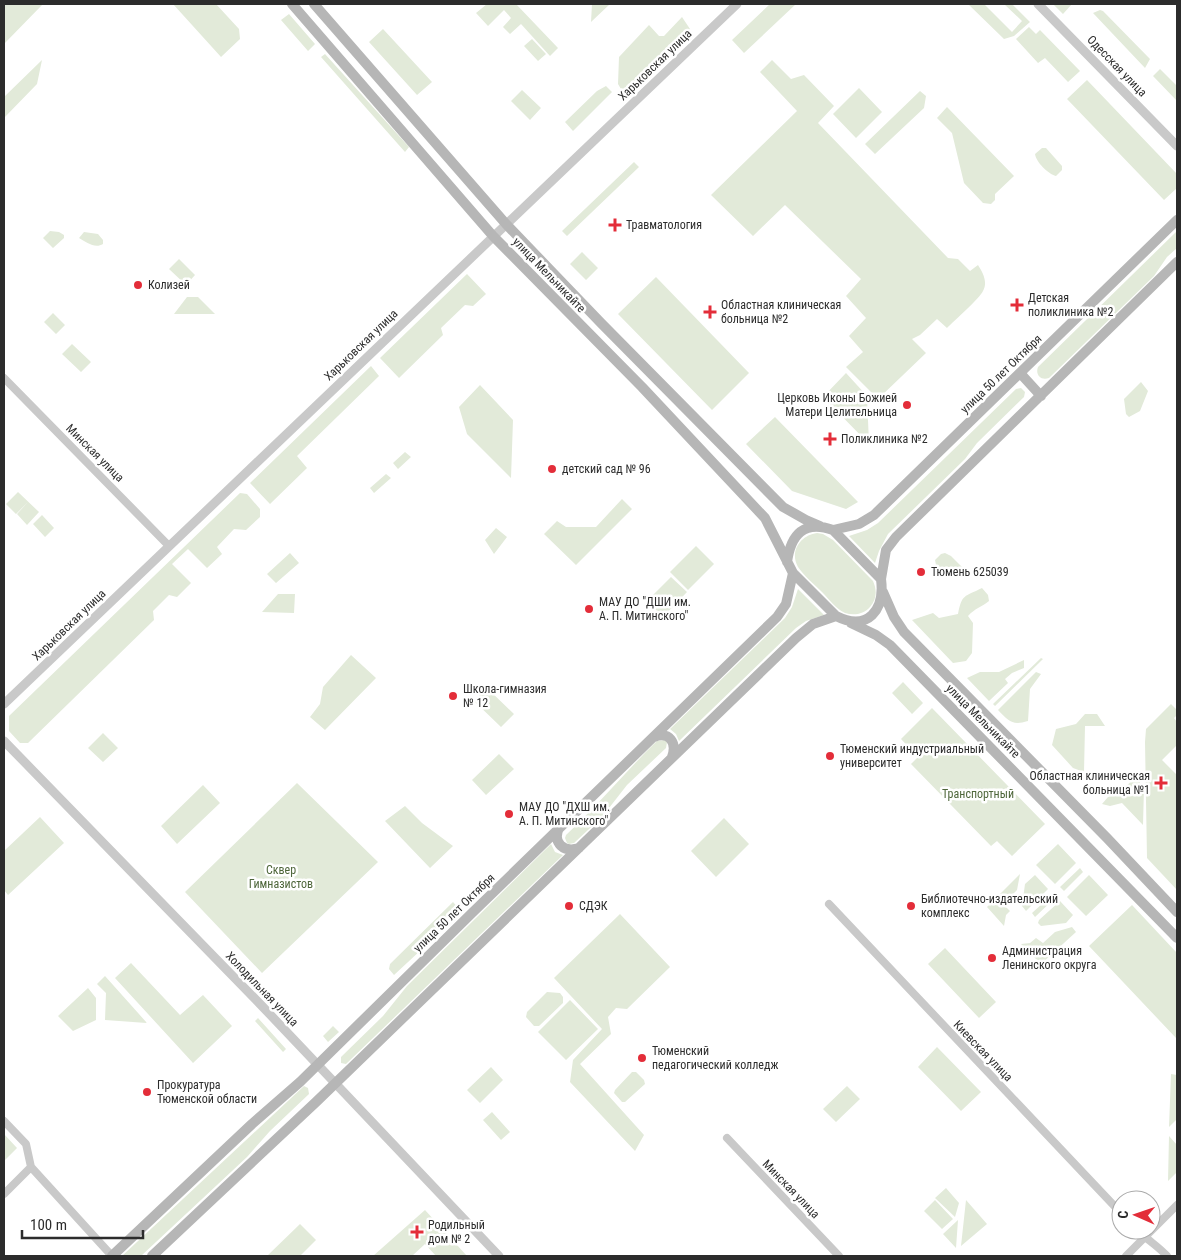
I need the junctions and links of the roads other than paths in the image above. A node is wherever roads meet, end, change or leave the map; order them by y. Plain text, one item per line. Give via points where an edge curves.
1 (292, 4) edge
2 (314, 4) edge
3 (736, 4) edge
4 (1038, 4) edge
5 (1177, 146) edge
6 (1177, 220) edge
7 (506, 224) junction
8 (493, 236) junction
9 (1177, 262) edge
10 (579, 300) junction
11 (567, 312) junction
12 (1020, 373) junction
13 (4, 378) edge
14 (1041, 396) junction
15 (828, 528) junction
16 (169, 546) junction
17 (787, 562) junction
18 (793, 573) junction
19 (882, 584) junction
20 (841, 619) junction
21 (4, 704) edge
22 (654, 736) junction
23 (4, 742) edge
24 (672, 757) junction
25 (559, 828) junction
26 (579, 847) junction
27 (1132, 865) junction
28 (1119, 877) junction
29 (1150, 884) junction
30 (1138, 898) junction
31 (829, 904) dead end
32 (1177, 912) edge
33 (1177, 938) edge
34 (317, 1066) junction
35 (334, 1084) junction
36 (4, 1121) edge
37 (727, 1138) dead end
38 (31, 1167) junction
39 (4, 1194) edge
40 (1111, 1202) edge
41 (1177, 1205) edge
42 (1161, 1221) edge
43 (1141, 1240) edge
44 (1149, 1240) edge
45 (112, 1256) edge
46 (152, 1256) edge
47 (499, 1256) edge
48 (839, 1256) edge
49 (1126, 1256) edge
50 (1167, 1256) edge

1 - 8 main road, улица Мельникайте
2 - 7 main road, улица Мельникайте
3 - 7 street, Харьковская улица
4 - 5 street, Одесская улица
6 - 12 main road, улица 50 лет Октября
7 - 8 street, Харьковская улица
7 - 10 main road, улица Мельникайте
8 - 11 main road, улица Мельникайте
8 - 16 street, Харьковская улица
9 - 14 main road
10 - 11 main road
10 - 15 main road, улица Мельникайте via 783,507
11 - 17 main road, улица Мельникайте via 765,518
12 - 14 main road
12 - 15 main road, улица 50 лет Октября via 874,515 859,524
13 - 16 street, Минская улица
14 - 19 main road via 896,537 886,550
15 - 17 main road, улица 50 лет Октября via 802,530 791,544
15 - 19 main road
16 - 21 street, Харьковская улица
17 - 18 main road, улица Мельникайте
18 - 20 main road, улица Мельникайте
18 - 22 main road, улица 50 лет Октября via 786,604 777,617
19 - 20 main road via 881,600 870,618 859,621
19 - 27 main road, улица Мельникайте via 894,618 904,632
20 - 24 main road via 813,624
20 - 28 main road, улица Мельникайте via 890,645
22 - 24 main road via 671,739 674,745
22 - 25 main road, улица 50 лет Октября
23 - 34 street, Холодильная улица
24 - 26 main road
25 - 26 main road via 556,834 560,846 572,850
25 - 34 main road, улица 50 лет Октября
26 - 35 main road
27 - 28 main road via 1131,873
27 - 29 main road, улица Мельникайте
28 - 30 main road, улица Мельникайте
29 - 30 main road via 1141,883 1137,887
29 - 32 main road, улица Мельникайте
30 - 33 main road, улица Мельникайте
31 - 40 street, Киевская улица
34 - 35 street, Холодильная улица
34 - 45 main road, улица 50 лет Октября
35 - 46 main road
35 - 47 street, Холодильная улица
36 - 38 street via 26,1144
37 - 48 street, Минская улица
38 - 39 street
38 - 45 street
41 - 42 street
43 - 49 street
44 - 50 street

